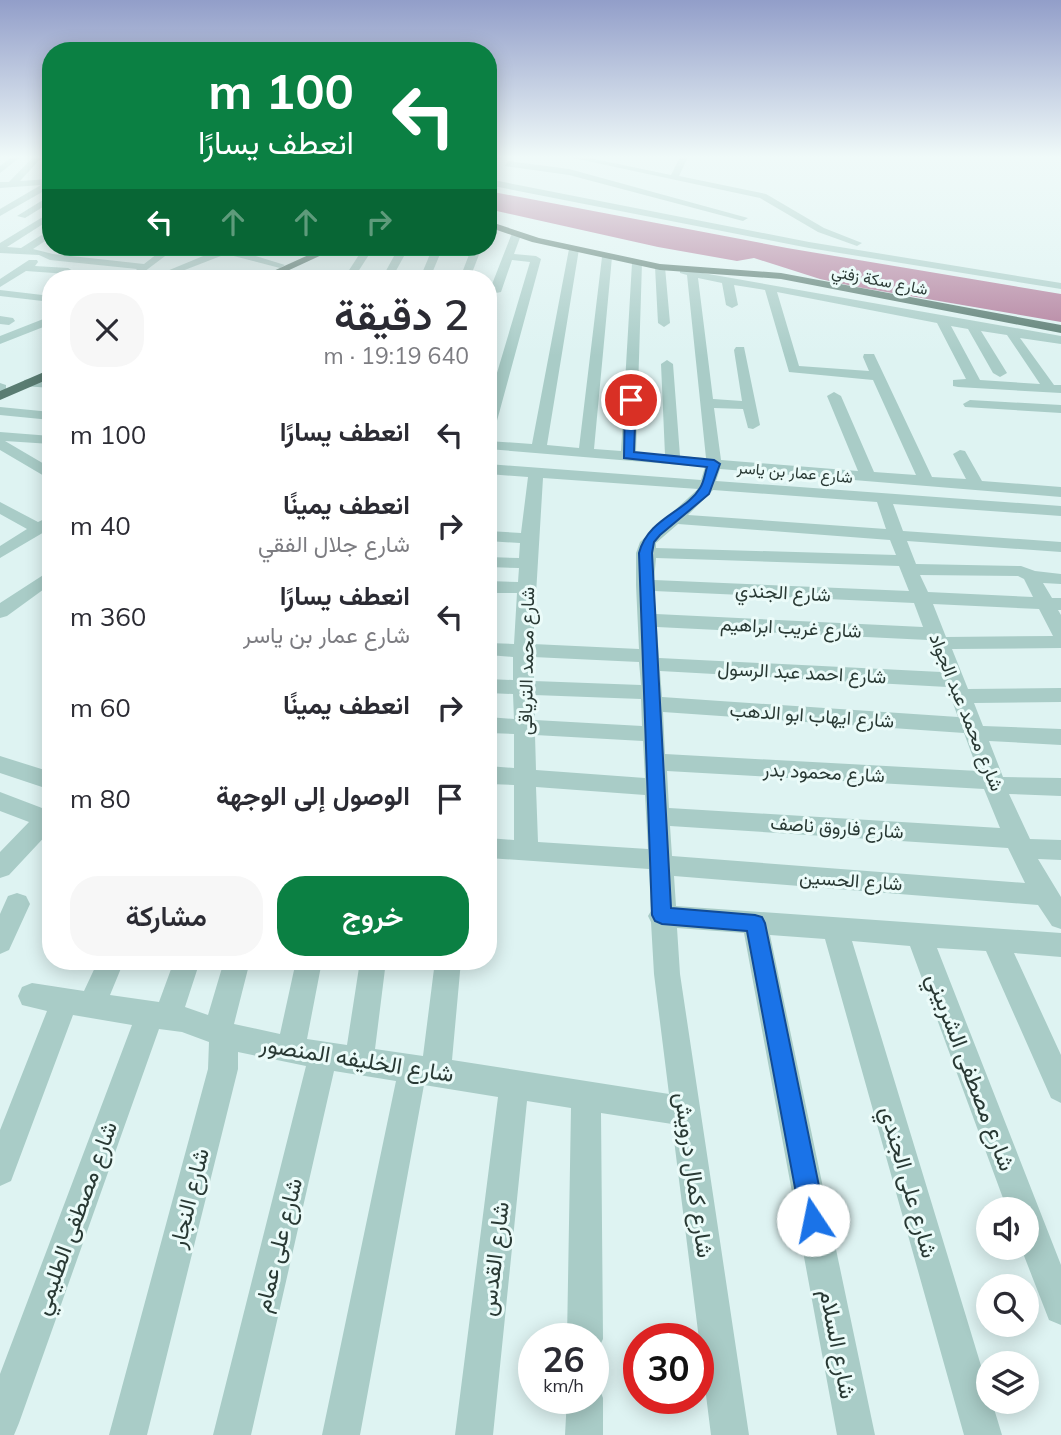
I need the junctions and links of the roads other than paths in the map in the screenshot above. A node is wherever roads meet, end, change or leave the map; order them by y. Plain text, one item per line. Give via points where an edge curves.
1 (13, 222) edge
2 (41, 222) edge
3 (690, 222) edge
4 (807, 222) edge
5 (819, 222) edge
6 (10, 224) dead end
7 (497, 227) edge
8 (516, 234) junction
9 (42, 238) edge
10 (868, 243) dead end
11 (879, 245) dead end
12 (0, 249) edge
13 (574, 249) junction
14 (42, 250) edge
15 (23, 251) junction
16 (42, 256) edge
17 (50, 256) edge
18 (166, 256) edge
19 (211, 256) edge
20 (253, 256) edge
21 (300, 256) edge
22 (313, 256) edge
23 (363, 256) edge
24 (508, 257) junction
25 (607, 257) junction
26 (637, 263) junction
27 (947, 263) junction
28 (0, 264) edge
29 (279, 265) junction
30 (25, 267) junction
31 (146, 267) junction
32 (660, 267) junction
33 (57, 270) edge
34 (142, 270) edge
35 (175, 270) edge
36 (268, 270) edge
37 (281, 270) edge
38 (352, 270) edge
39 (688, 272) junction
40 (2, 280) edge
41 (727, 280) junction
42 (29, 281) dead end
43 (1061, 286) edge
44 (497, 287) edge
45 (770, 287) junction
46 (0, 293) edge
47 (42, 298) edge
48 (732, 305) dead end
49 (0, 306) edge
50 (42, 309) edge
51 (942, 321) junction
52 (663, 323) dead end
53 (42, 324) edge
54 (972, 327) junction
55 (1061, 329) edge
56 (1010, 333) junction
57 (0, 340) edge
58 (1061, 340) edge
59 (740, 350) dead end
60 (869, 357) dead end
61 (667, 364) dead end
62 (42, 370) edge
63 (1000, 373) dead end
64 (878, 376) junction
65 (42, 377) edge
66 (29, 383) junction
67 (958, 383) dead end
68 (42, 384) edge
69 (975, 384) junction
70 (0, 388) edge
71 (1055, 389) edge
72 (0, 396) edge
73 (497, 396) edge
74 (834, 396) dead end
75 (707, 403) junction
76 (970, 404) dead end
77 (749, 405) junction
78 (1061, 410) edge
79 (0, 411) edge
80 (42, 415) edge
81 (752, 425) dead end
82 (2, 439) edge
83 (42, 440) edge
84 (497, 446) edge
85 (539, 449) junction
86 (565, 450) junction
87 (586, 452) junction
88 (960, 454) dead end
89 (628, 455) junction
90 (673, 459) junction
91 (714, 464) junction
92 (42, 468) edge
93 (497, 470) edge
94 (536, 472) junction
95 (563, 473) junction
96 (869, 478) junction
97 (928, 483) junction
98 (708, 485) junction
99 (974, 486) junction
100 (1059, 495) edge
101 (884, 500) junction
102 (980, 506) junction
103 (0, 507) edge
104 (1061, 511) edge
105 (673, 519) junction
106 (42, 523) edge
107 (42, 525) edge
108 (896, 535) junction
109 (497, 536) edge
110 (529, 538) junction
111 (1061, 547) edge
112 (0, 553) edge
113 (645, 553) junction
114 (497, 562) edge
115 (528, 563) junction
116 (907, 565) junction
117 (1031, 576) junction
118 (1061, 579) edge
119 (42, 581) edge
120 (645, 585) junction
121 (497, 587) edge
122 (527, 588) junction
123 (921, 599) junction
124 (1053, 603) edge
125 (2, 609) edge
126 (647, 620) junction
127 (1061, 633) edge
128 (938, 638) junction
129 (1061, 642) edge
130 (497, 650) edge
131 (523, 651) junction
132 (649, 660) junction
133 (497, 686) edge
134 (524, 687) junction
135 (958, 688) junction
136 (1061, 695) edge
137 (651, 698) junction
138 (497, 725) edge
139 (525, 726) junction
140 (974, 729) junction
141 (652, 734) junction
142 (1061, 737) edge
143 (654, 762) junction
144 (1, 766) edge
145 (497, 776) edge
146 (42, 778) edge
147 (526, 778) junction
148 (995, 783) junction
149 (655, 787) junction
150 (1061, 787) edge
151 (0, 801) edge
152 (42, 816) edge
153 (656, 816) junction
154 (42, 825) edge
155 (1020, 844) junction
156 (497, 849) edge
157 (1061, 850) edge
158 (526, 851) junction
159 (659, 863) junction
160 (0, 868) edge
161 (1044, 895) junction
162 (16, 904) dead end
163 (662, 915) junction
164 (1061, 918) edge
165 (755, 923) junction
166 (835, 929) junction
167 (919, 935) junction
168 (995, 941) junction
169 (0, 942) edge
170 (1061, 946) edge
171 (104, 970) edge
172 (182, 970) edge
173 (234, 970) edge
174 (307, 970) edge
175 (372, 970) edge
176 (446, 970) edge
177 (32, 996) dead end
178 (79, 1002) junction
179 (159, 1015) junction
180 (220, 1032) junction
181 (291, 1050) junction
182 (323, 1055) junction
183 (359, 1060) junction
184 (424, 1070) junction
185 (514, 1084) junction
186 (1061, 1088) edge
187 (586, 1094) junction
188 (685, 1111) junction
189 (0, 1170) edge
190 (1018, 1197) edge
191 (1039, 1251) edge
192 (1061, 1308) edge
193 (585, 1323) edge
194 (585, 1414) edge
195 (0, 1423) edge
196 (128, 1435) edge
197 (232, 1435) edge
198 (341, 1435) edge
199 (474, 1435) edge
200 (584, 1435) edge
201 (730, 1435) edge
202 (856, 1435) edge
203 (982, 1435) edge

1 - 6 street
2 - 12 street
3 - 27 street via 798,243
4 - 27 street via 843,239
5 - 10 street
7 - 8 main road, شارع سكة زفتي
8 - 13 main road, شارع سكة زفتي
8 - 24 street
9 - 15 street
11 - 27 street
12 - 15 street
13 - 25 main road, شارع سكة زفتي
13 - 85 street
14 - 15 street
16 - 30 street
17 - 31 street
18 - 31 street
19 - 35 street
20 - 29 street
21 - 29 main road
22 - 37 main road
23 - 38 street
24 - 44 street
24 - 73 street via 536,259
25 - 26 main road, شارع سكة زفتي
25 - 87 street
26 - 32 main road, شارع سكة زفتي
26 - 89 street
27 - 43 street
28 - 30 street
29 - 36 main road
30 - 33 street
30 - 40 street
31 - 34 street
32 - 39 main road, شارع سكة زفتي
32 - 52 street
39 - 41 street
39 - 55 main road, شارع سكة زفتي via 781,276
39 - 75 street
40 - 42 street
41 - 45 street
41 - 48 street
45 - 51 street
45 - 64 street via 794,369
46 - 47 street
49 - 50 street
51 - 54 street
51 - 69 street
53 - 57 street
54 - 56 street
54 - 63 street
56 - 58 street
56 - 71 street
59 - 77 street
60 - 64 street
61 - 90 street
62 - 70 main road
64 - 97 street
65 - 66 main road
66 - 68 street
66 - 72 main road
67 - 69 street
69 - 71 street
74 - 96 street
75 - 77 street
75 - 91 street
76 - 78 street
77 - 81 street
79 - 80 street
82 - 83 street
82 - 92 street
84 - 85 street, شارع عمار بن ياسر
85 - 86 street, شارع عمار بن ياسر
86 - 87 street, شارع عمار بن ياسر
86 - 95 street
87 - 89 street, شارع عمار بن ياسر
88 - 99 street
89 - 90 street, شارع عمار بن ياسر
90 - 91 street, شارع عمار بن ياسر
91 - 96 street, شارع عمار بن ياسر
91 - 98 street
93 - 94 street, شارع عمار بن ياسر
94 - 95 street, شارع عمار بن ياسر
94 - 110 street, شارع محمد الترياقى
95 - 98 street, شارع عمار بن ياسر
96 - 97 street, شارع عمار بن ياسر
97 - 99 street, شارع عمار بن ياسر
98 - 101 street, شارع عمار بن ياسر
98 - 105 street
99 - 100 street, شارع عمار بن ياسر
99 - 102 street
101 - 102 street, شارع عمار بن ياسر
101 - 108 street, شارع محمد عبد الجواد
102 - 104 street, شارع عمار بن ياسر
103 - 106 street
105 - 108 street
105 - 113 street via 648,542
107 - 112 street
108 - 111 street
108 - 116 street, شارع محمد عبد الجواد
109 - 110 street
110 - 115 street, شارع محمد الترياقى
113 - 116 street
113 - 120 street, شارع كمال درويش
114 - 115 street
115 - 122 street, شارع محمد الترياقى
116 - 117 street via 1014,569
116 - 123 street, شارع محمد عبد الجواد
117 - 118 street
117 - 124 street
119 - 125 street
120 - 123 street, شارع الجندي
120 - 126 street, شارع كمال درويش
121 - 122 street
122 - 131 street, شارع محمد الترياقى
123 - 124 street, شارع الجندي
123 - 128 street, شارع محمد عبد الجواد
124 - 127 street
126 - 128 street, شارع غريب ابراهيم
126 - 132 street, شارع كمال درويش
128 - 129 street, شارع غريب ابراهيم
128 - 135 street, شارع محمد عبد الجواد
130 - 131 street, شارع احمد عبد الرسول
131 - 132 street, شارع احمد عبد الرسول
131 - 134 street, شارع محمد الترياقى
132 - 135 street, شارع احمد عبد الرسول
132 - 137 street, شارع كمال درويش
133 - 134 street, شارع ايهاب ابو الدهب
134 - 137 street, شارع ايهاب ابو الدهب
134 - 139 street, شارع محمد الترياقى
135 - 136 street, شارع احمد عبد الرسول
135 - 140 street, شارع محمد عبد الجواد
137 - 140 street, شارع ايهاب ابو الدهب
137 - 141 street, شارع كمال درويش
138 - 139 street
139 - 141 street
139 - 147 street, شارع محمد الترياقى
140 - 142 street, شارع ايهاب ابو الدهب
140 - 148 street, شارع محمد عبد الجواد
141 - 143 street, شارع كمال درويش
143 - 148 street, شارع محمود بدر
143 - 149 street, شارع كمال درويش
144 - 146 street
145 - 147 street
147 - 149 street
147 - 158 street, شارع محمد الترياقى
148 - 150 street, شارع محمود بدر
148 - 155 street, شارع محمد عبد الجواد
149 - 153 street, شارع كمال درويش
151 - 152 street
153 - 155 street, شارع فاروق ناصف
153 - 159 street, شارع كمال درويش
154 - 160 street
155 - 157 street, شارع فاروق ناصف
155 - 161 street, شارع محمد عبد الجواد
156 - 158 street, شارع الحسين
158 - 159 street, شارع الحسين
159 - 161 street, شارع الحسين
159 - 163 street, شارع كمال درويش
161 - 164 street, شارع محمد عبد الجواد
162 - 169 street
163 - 165 street
163 - 188 street, شارع كمال درويش
165 - 166 street
165 - 202 street, شارع السلام
166 - 167 street
166 - 203 street, شارع على الجندي
167 - 168 street
167 - 190 street, شارع مصطفى الشربيني
168 - 170 street
168 - 186 street
171 - 178 street
172 - 179 street, شارع مصطفى الطليمي
173 - 180 street, شارع النجار
174 - 181 street
175 - 183 street
176 - 184 street
177 - 178 street, شارع الخليفه المنصور
178 - 179 street, شارع الخليفه المنصور
178 - 189 street
179 - 180 street, شارع الخليفه المنصور
179 - 195 street, شارع مصطفى الطليمي
180 - 181 street, شارع الخليفه المنصور
180 - 196 street, شارع النجار via 223,1069
181 - 182 street, شارع الخليفه المنصور
182 - 183 street, شارع الخليفه المنصور
182 - 197 street, شارع على عمام
183 - 184 street, شارع الخليفه المنصور
184 - 185 street, شارع الخليفه المنصور
184 - 198 street
185 - 187 street, شارع الخليفه المنصور
185 - 199 street, شارع القدس
187 - 188 street, شارع الخليفه المنصور
187 - 193 street
188 - 201 street, شارع كمال درويش
191 - 192 street
194 - 200 street

